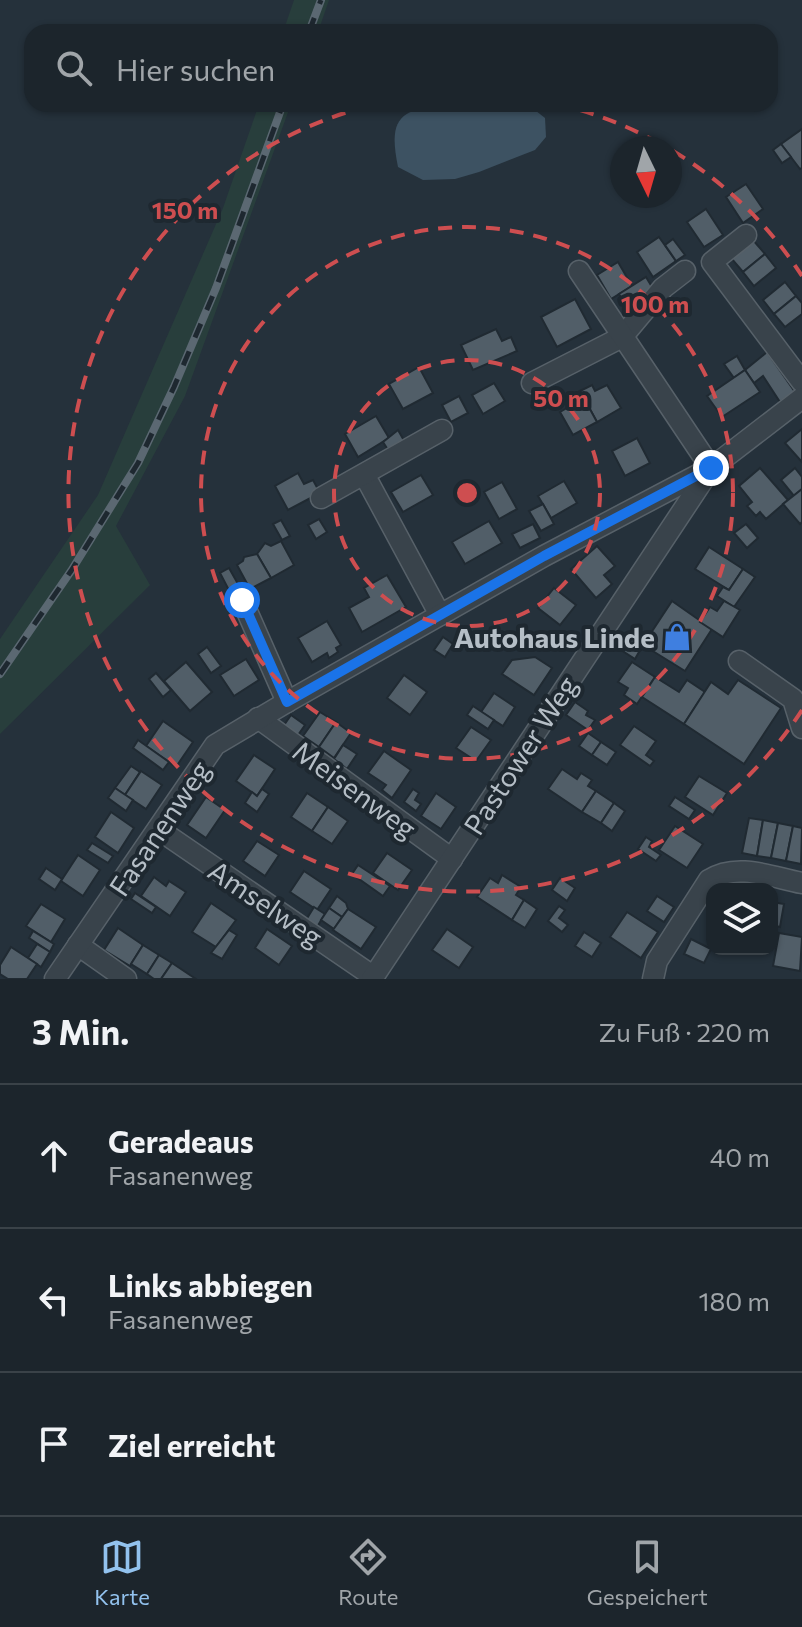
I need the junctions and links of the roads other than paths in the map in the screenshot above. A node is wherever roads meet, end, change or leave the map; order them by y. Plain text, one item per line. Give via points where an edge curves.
1 (746, 235) dead end
2 (579, 271) dead end
3 (685, 271) dead end
4 (622, 337) junction
5 (802, 382) edge
6 (532, 383) dead end
7 (802, 398) edge
8 (442, 430) dead end
9 (711, 468) junction
10 (365, 476) junction
11 (321, 498) dead end
12 (242, 600) dead end
13 (440, 615) junction
14 (739, 661) dead end
15 (287, 702) junction
16 (258, 718) junction
17 (802, 728) edge
18 (158, 829) junction
19 (452, 859) junction
20 (802, 883) edge
21 (78, 945) junction
22 (373, 978) edge
23 (55, 979) edge
24 (126, 979) edge
25 (653, 979) edge

1 - 5 street via 712,262
2 - 4 street
3 - 4 street via 663,288
4 - 6 street
4 - 9 street
7 - 9 street, Pastower Weg
8 - 10 street
9 - 13 street, Fasanenweg
9 - 19 street, Pastower Weg
10 - 11 street
10 - 13 street
12 - 15 street
13 - 15 street, Fasanenweg
14 - 17 street via 793,699
15 - 16 street, Fasanenweg
16 - 18 street, Fasanenweg via 215,745
16 - 19 street, Meisenweg
18 - 21 street, Fasanenweg
18 - 22 street, Amselweg
19 - 22 street, Pastower Weg
20 - 25 street via 735,870 709,880 657,961
21 - 23 street, Fasanenweg
21 - 24 street

